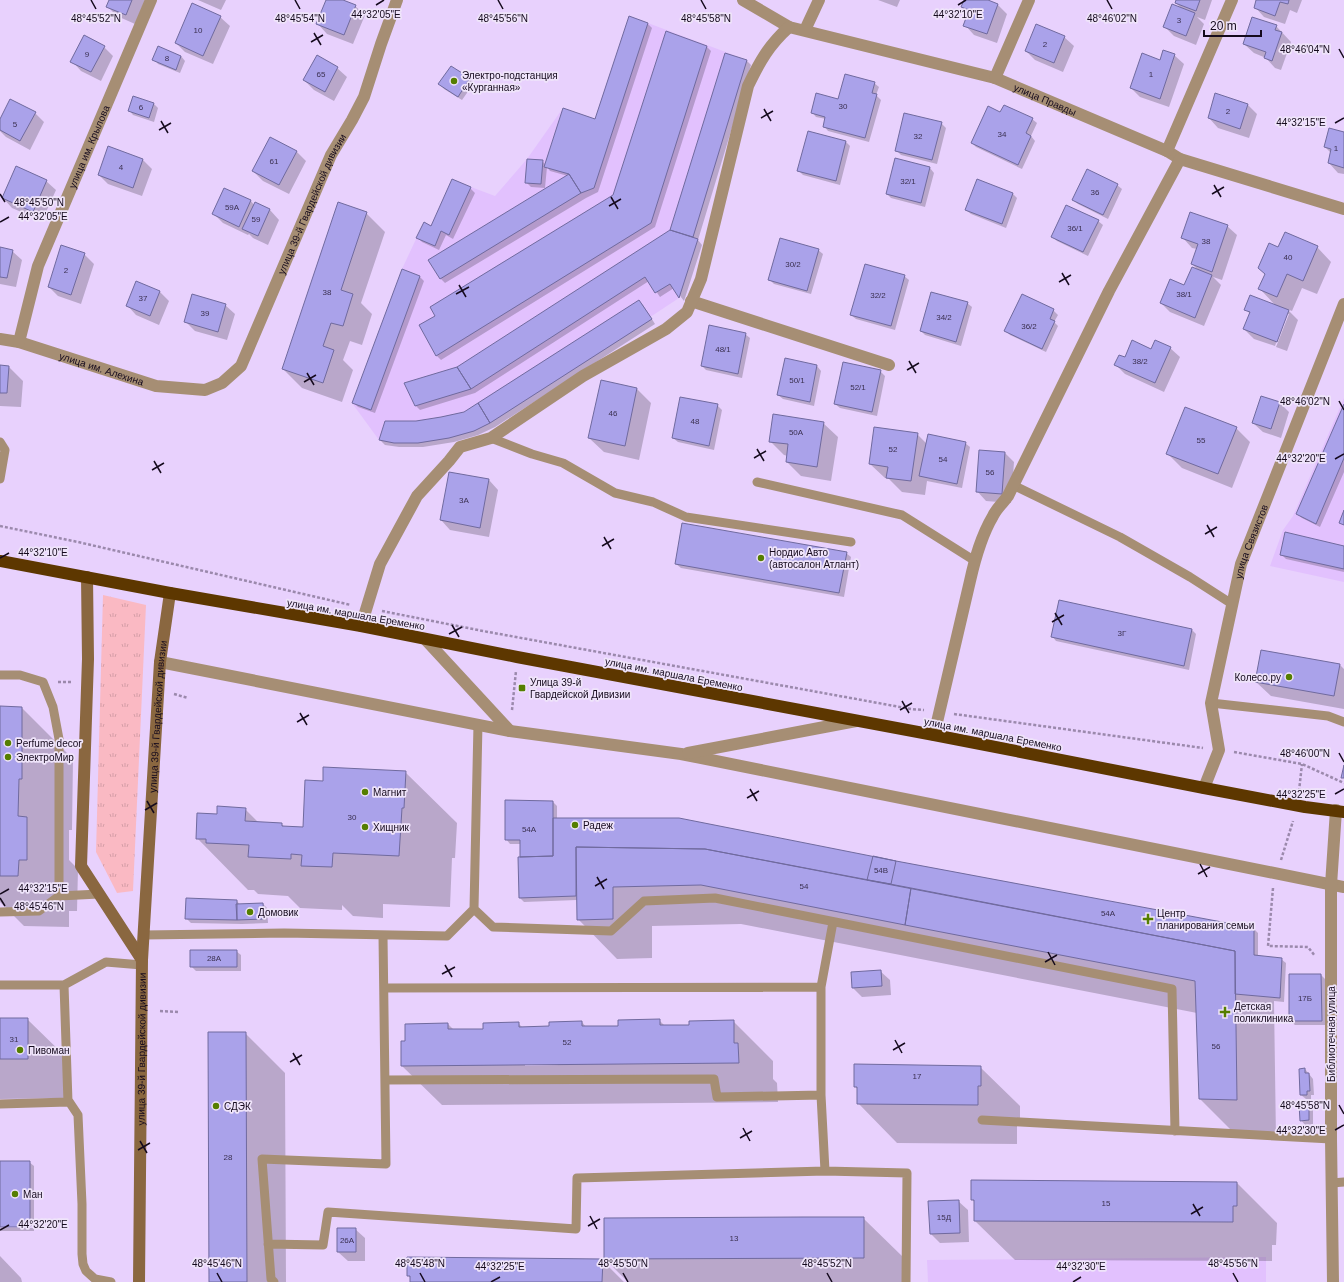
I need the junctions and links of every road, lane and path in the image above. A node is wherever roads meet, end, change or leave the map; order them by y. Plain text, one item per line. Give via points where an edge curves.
1 (151, 0) edge
2 (398, 0) edge
3 (743, 0) edge
4 (819, 0) edge
5 (1029, 0) edge
6 (1232, 0) edge
7 (789, 27) junction
8 (805, 30) junction
9 (995, 78) junction
10 (1168, 151) junction
11 (1180, 159) junction
12 (1344, 209) edge
13 (691, 301) junction
14 (1344, 304) edge
15 (0, 339) edge
16 (19, 342) junction
17 (889, 365) dead end
18 (204, 390) joint
19 (491, 438) junction
20 (0, 442) edge
21 (0, 479) edge
22 (757, 482) dead end
23 (1014, 485) junction
24 (0, 526) edge
25 (851, 542) dead end
26 (975, 561) junction
27 (0, 562) edge
28 (87, 578) junction
29 (170, 593) junction
30 (1232, 604) junction
31 (367, 608) junction
32 (361, 626) junction
33 (520, 638) junction
34 (425, 639) junction
35 (518, 657) junction
36 (160, 662) junction
37 (0, 675) edge
38 (1211, 703) junction
39 (939, 712) junction
40 (856, 721) junction
41 (1344, 722) edge
42 (478, 724) junction
43 (510, 730) junction
44 (934, 735) junction
45 (1219, 750) junction
46 (680, 754) junction
47 (1344, 783) edge
48 (1204, 788) junction
49 (1340, 811) edge
50 (1331, 885) junction
51 (1344, 887) edge
52 (99, 894) junction
53 (59, 896) junction
54 (474, 909) junction
55 (0, 912) edge
56 (833, 922) junction
57 (143, 935) junction
58 (383, 936) junction
59 (142, 962) junction
60 (0, 985) edge
61 (64, 985) junction
62 (821, 987) junction
63 (384, 988) junction
64 (160, 1011) dead end
65 (179, 1012) dead end
66 (385, 1080) junction
67 (821, 1095) junction
68 (68, 1100) junction
69 (0, 1104) edge
70 (982, 1120) dead end
71 (1175, 1131) junction
72 (1331, 1139) junction
73 (825, 1171) junction
74 (1344, 1182) edge
75 (1332, 1183) junction
76 (268, 1244) junction
77 (111, 1282) edge
78 (139, 1282) edge
79 (274, 1282) edge
80 (906, 1282) edge
81 (1333, 1282) edge

1 - 16 street, улица им. Крылова via 38,266
2 - 18 street, улица 39-й Гвардейской дивизии via 364,97 331,155 241,366 222,383
3 - 7 street, улица Правды
4 - 8 street
5 - 9 street
6 - 10 street
7 - 8 street, улица Правды
7 - 13 street via 774,41 748,86 701,279
8 - 9 street, улица Правды
9 - 10 street, улица Правды
10 - 11 street, улица Правды
11 - 12 street, улица Правды
11 - 23 street via 1109,292
13 - 17 street
13 - 19 street via 687,312 666,329 583,376
14 - 30 street, улица Связистов via 1241,564
15 - 16 street, улица им. Алехина
16 - 18 street, улица им. Алехина via 156,386
19 - 25 lane via 563,463 615,493 653,502 686,517
19 - 31 street via 460,447 417,496 380,564
20 - 21 lane via 5,450
22 - 26 lane via 902,515
23 - 26 street via 993,515
23 - 30 lane via 1120,537
24 - 31 path
26 - 39 street
27 - 28 highway, улица им. маршала Еременко
28 - 29 highway, улица им. маршала Еременко
28 - 52 main road, улица 39-й Гвардейской дивизии via 88,659 81,866
29 - 32 highway, улица им. маршала Еременко
29 - 36 main road, улица 39-й Гвардейской дивизии
30 - 38 street, улица Связистов
31 - 32 street
31 - 33 path
32 - 34 highway, улица им. маршала Еременко
33 - 35 path
33 - 39 path via 911,710
34 - 35 highway, улица им. маршала Еременко
34 - 43 street
35 - 40 highway, улица им. маршала Еременко
35 - 43 path
36 - 42 street
36 - 57 main road, улица 39-й Гвардейской дивизии
37 - 53 lane via 20,675 43,682 52,707 59,739
38 - 41 lane via 1328,716
38 - 45 street, улица Связистов
39 - 44 street
39 - 45 path
40 - 44 highway, улица им. маршала Еременко
40 - 46 street
42 - 43 street
42 - 54 lane
43 - 46 street
44 - 48 highway, улица им. маршала Еременко
45 - 47 path via 1302,764
45 - 48 street
46 - 50 street
48 - 49 highway, улица им. маршала Еременко
49 - 50 street, Библиотечная улица
50 - 51 street
50 - 72 street, Библиотечная улица
52 - 53 lane
52 - 59 main road, улица 39-й Гвардейской дивизии
53 - 55 lane via 39,911
54 - 56 lane via 493,927 610,930 644,901 715,898
54 - 58 lane via 447,936
56 - 62 lane
56 - 71 lane via 1172,989
57 - 58 lane
57 - 59 main road, улица 39-й Гвардейской дивизии
58 - 63 lane
59 - 61 lane via 106,962
59 - 78 main road, улица 39-й Гвардейской дивизии
60 - 61 lane
61 - 68 lane
62 - 63 lane
62 - 67 lane
63 - 66 lane
64 - 65 path
66 - 67 lane via 714,1080 717,1097
66 - 76 lane via 386,1164 262,1159
67 - 73 lane
68 - 69 lane
68 - 77 lane via 78,1115 83,1264 86,1271 95,1279
70 - 71 lane
71 - 72 lane
72 - 75 street, Библиотечная улица
73 - 76 lane via 577,1178 576,1229 328,1212 323,1245
73 - 80 lane via 908,1173
74 - 75 lane
75 - 81 street, Библиотечная улица
76 - 79 lane via 271,1279

